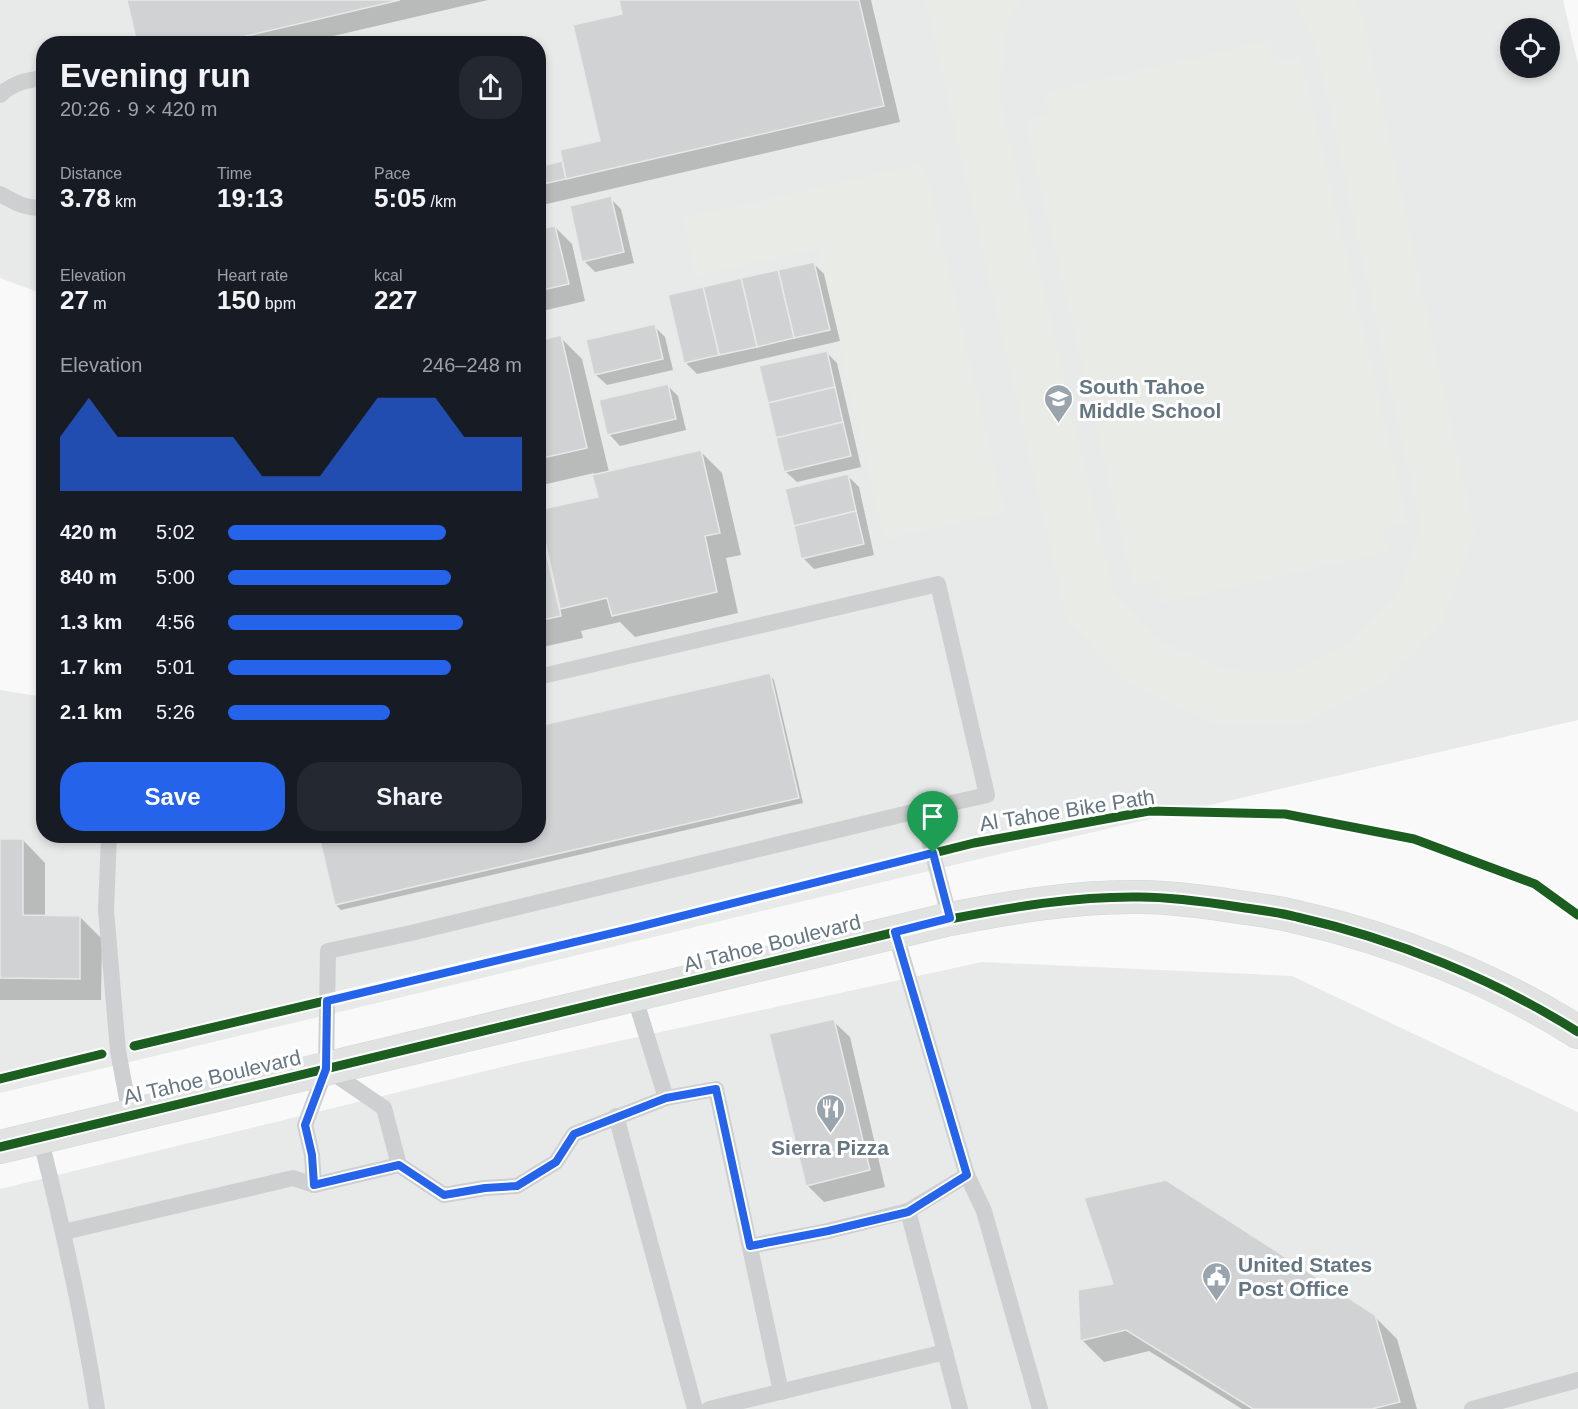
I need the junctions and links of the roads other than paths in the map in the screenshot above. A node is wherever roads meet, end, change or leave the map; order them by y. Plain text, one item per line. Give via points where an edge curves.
1 (36, 79) edge
2 (0, 95) edge
3 (0, 194) edge
4 (19, 205) junction
5 (0, 208) edge
6 (36, 209) edge
7 (546, 675) edge
8 (921, 810) junction
9 (109, 843) edge
10 (950, 918) junction
11 (895, 932) junction
12 (634, 995) junction
13 (1578, 1032) edge
14 (326, 1069) junction
15 (666, 1098) junction
16 (130, 1115) junction
17 (616, 1116) junction
18 (39, 1137) junction
19 (0, 1147) edge
20 (399, 1165) junction
21 (967, 1175) junction
22 (314, 1185) junction
23 (908, 1212) junction
24 (64, 1232) junction
25 (750, 1246) junction
26 (945, 1352) junction
27 (1578, 1380) edge
28 (781, 1392) junction
29 (97, 1409) edge
30 (695, 1409) edge
31 (710, 1409) edge
32 (960, 1409) edge
33 (1040, 1409) edge
34 (1472, 1409) edge

1 - 2 lane via 20,82
3 - 4 lane
4 - 5 lane
4 - 6 lane
7 - 8 lane via 938,584 987,795
8 - 10 lane
8 - 14 lane via 328,951
9 - 16 lane via 106,910 118,1051
10 - 11 main road, Al Tahoe Boulevard
10 - 13 main road, Al Tahoe Boulevard via 1074,899 1142,897 1297,916 1431,959 1501,987
11 - 12 main road, Al Tahoe Boulevard
11 - 21 lane
12 - 14 main road, Al Tahoe Boulevard
12 - 15 lane
14 - 16 main road, Al Tahoe Boulevard
14 - 20 lane via 384,1107
14 - 22 lane via 305,1125
15 - 17 lane
15 - 25 lane via 716,1089
16 - 18 main road, Al Tahoe Boulevard
17 - 20 lane via 574,1134 556,1162 517,1186 444,1195
17 - 30 lane
18 - 19 main road, Al Tahoe Boulevard
18 - 24 lane
20 - 22 lane
21 - 23 lane
21 - 33 lane via 984,1211
22 - 24 lane via 293,1178
23 - 25 lane
23 - 26 lane
24 - 29 lane
25 - 28 lane
26 - 28 lane
26 - 32 lane
27 - 34 lane
28 - 31 lane

